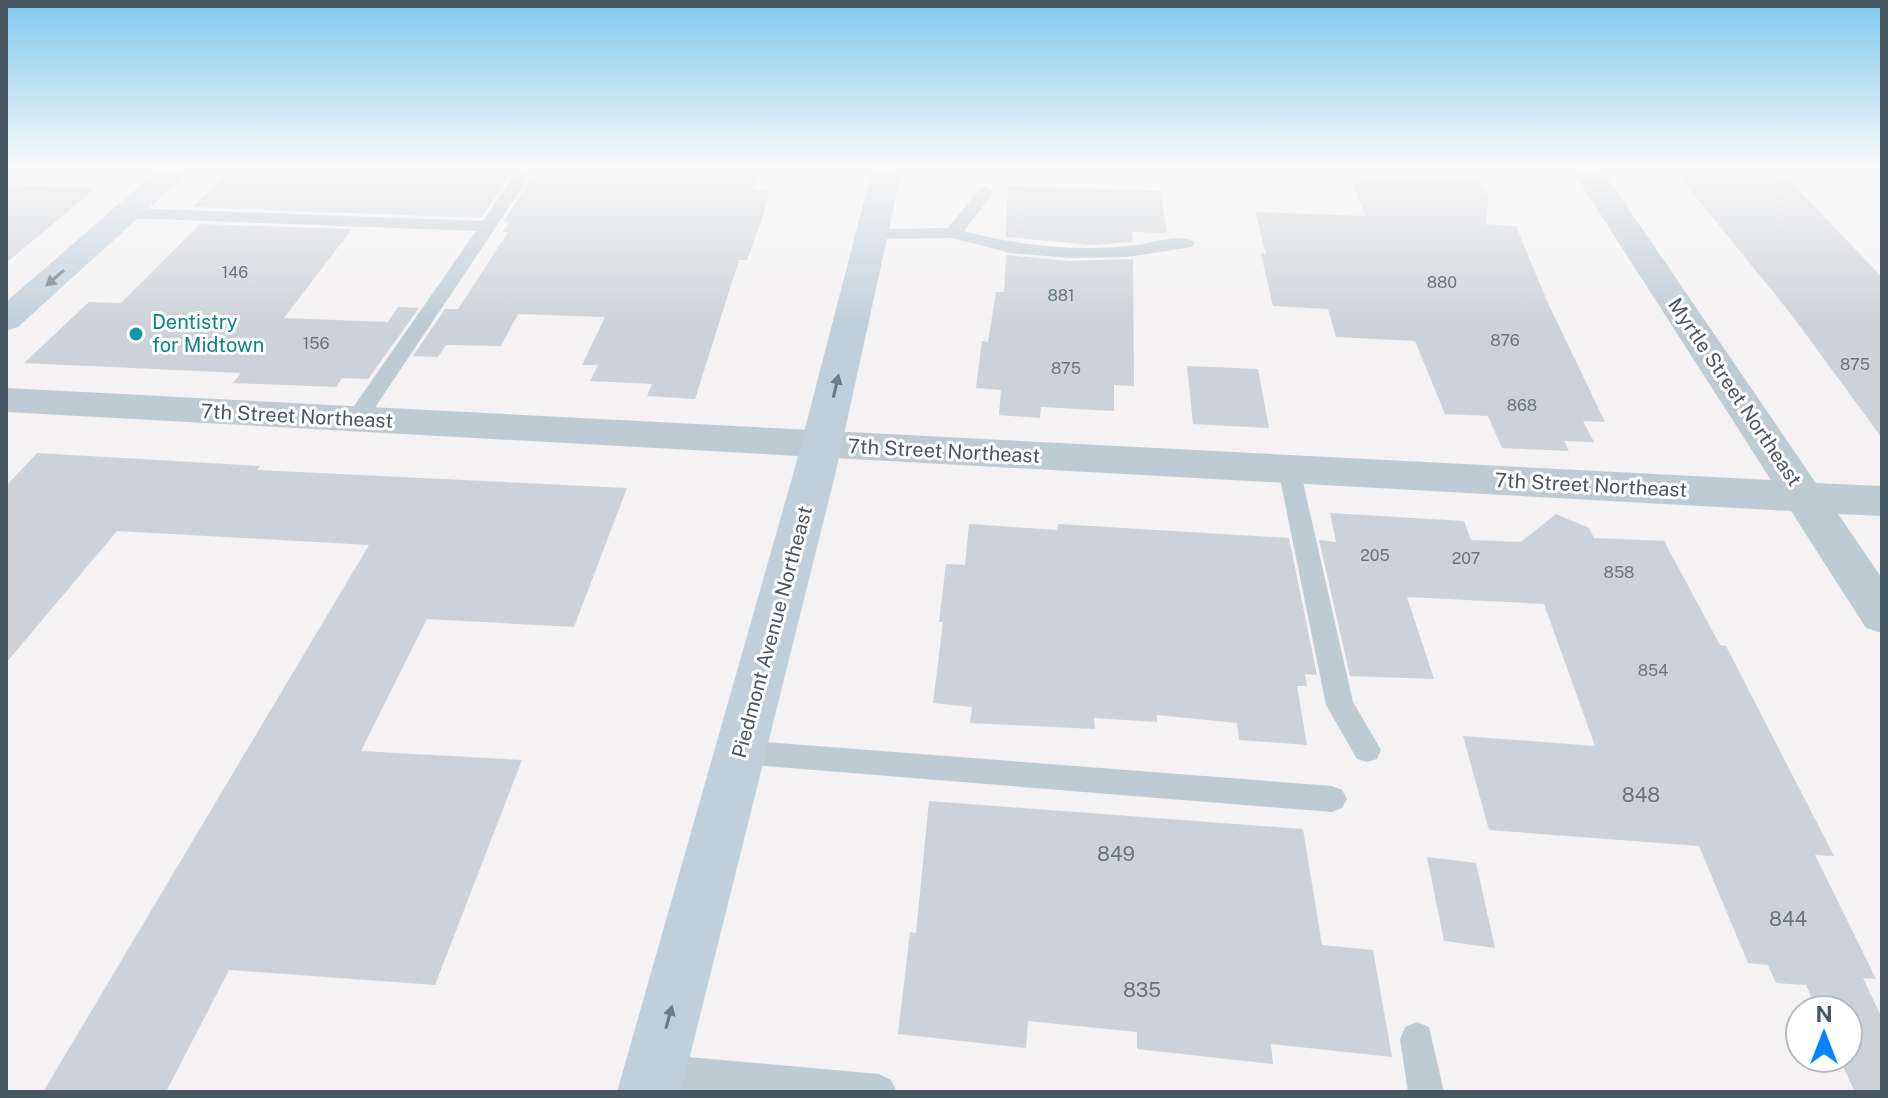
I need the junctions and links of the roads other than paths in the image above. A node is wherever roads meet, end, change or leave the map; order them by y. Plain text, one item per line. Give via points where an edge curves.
1 (120, 221) edge
2 (357, 221) edge
3 (492, 221) edge
4 (874, 221) edge
5 (962, 221) edge
6 (1621, 221) edge
7 (489, 226) junction
8 (953, 233) junction
9 (871, 234) junction
10 (1186, 243) dead end
11 (6, 320) edge
12 (6, 400) edge
13 (356, 419) junction
14 (822, 444) junction
15 (1289, 469) junction
16 (1804, 497) junction
17 (1882, 501) edge
18 (1882, 615) edge
19 (1367, 750) dead end
20 (740, 752) junction
21 (1332, 799) dead end
22 (1417, 1039) dead end
23 (652, 1081) edge
24 (879, 1092) edge
25 (1426, 1092) edge

1 -> 11 main road
2 - 7 lane
3 - 7 lane
4 - 9 main road, Piedmont Avenue Northeast
5 - 8 lane
6 - 16 street, Myrtle Street Northeast
7 - 13 lane
8 - 9 lane
8 - 10 lane via 988,245 1071,255 1133,253
14 -> 9 main road, Piedmont Avenue Northeast
12 - 13 street, 7th Street Northeast
13 - 14 street, 7th Street Northeast
14 - 15 street, 7th Street Northeast
14 - 20 main road, Piedmont Avenue Northeast
15 - 16 street, 7th Street Northeast
15 - 19 lane via 1340,705
16 - 17 street, 7th Street Northeast
16 - 18 street, Myrtle Street Northeast
20 - 21 lane
23 -> 20 main road, Piedmont Avenue Northeast
22 - 25 lane
23 - 24 lane

